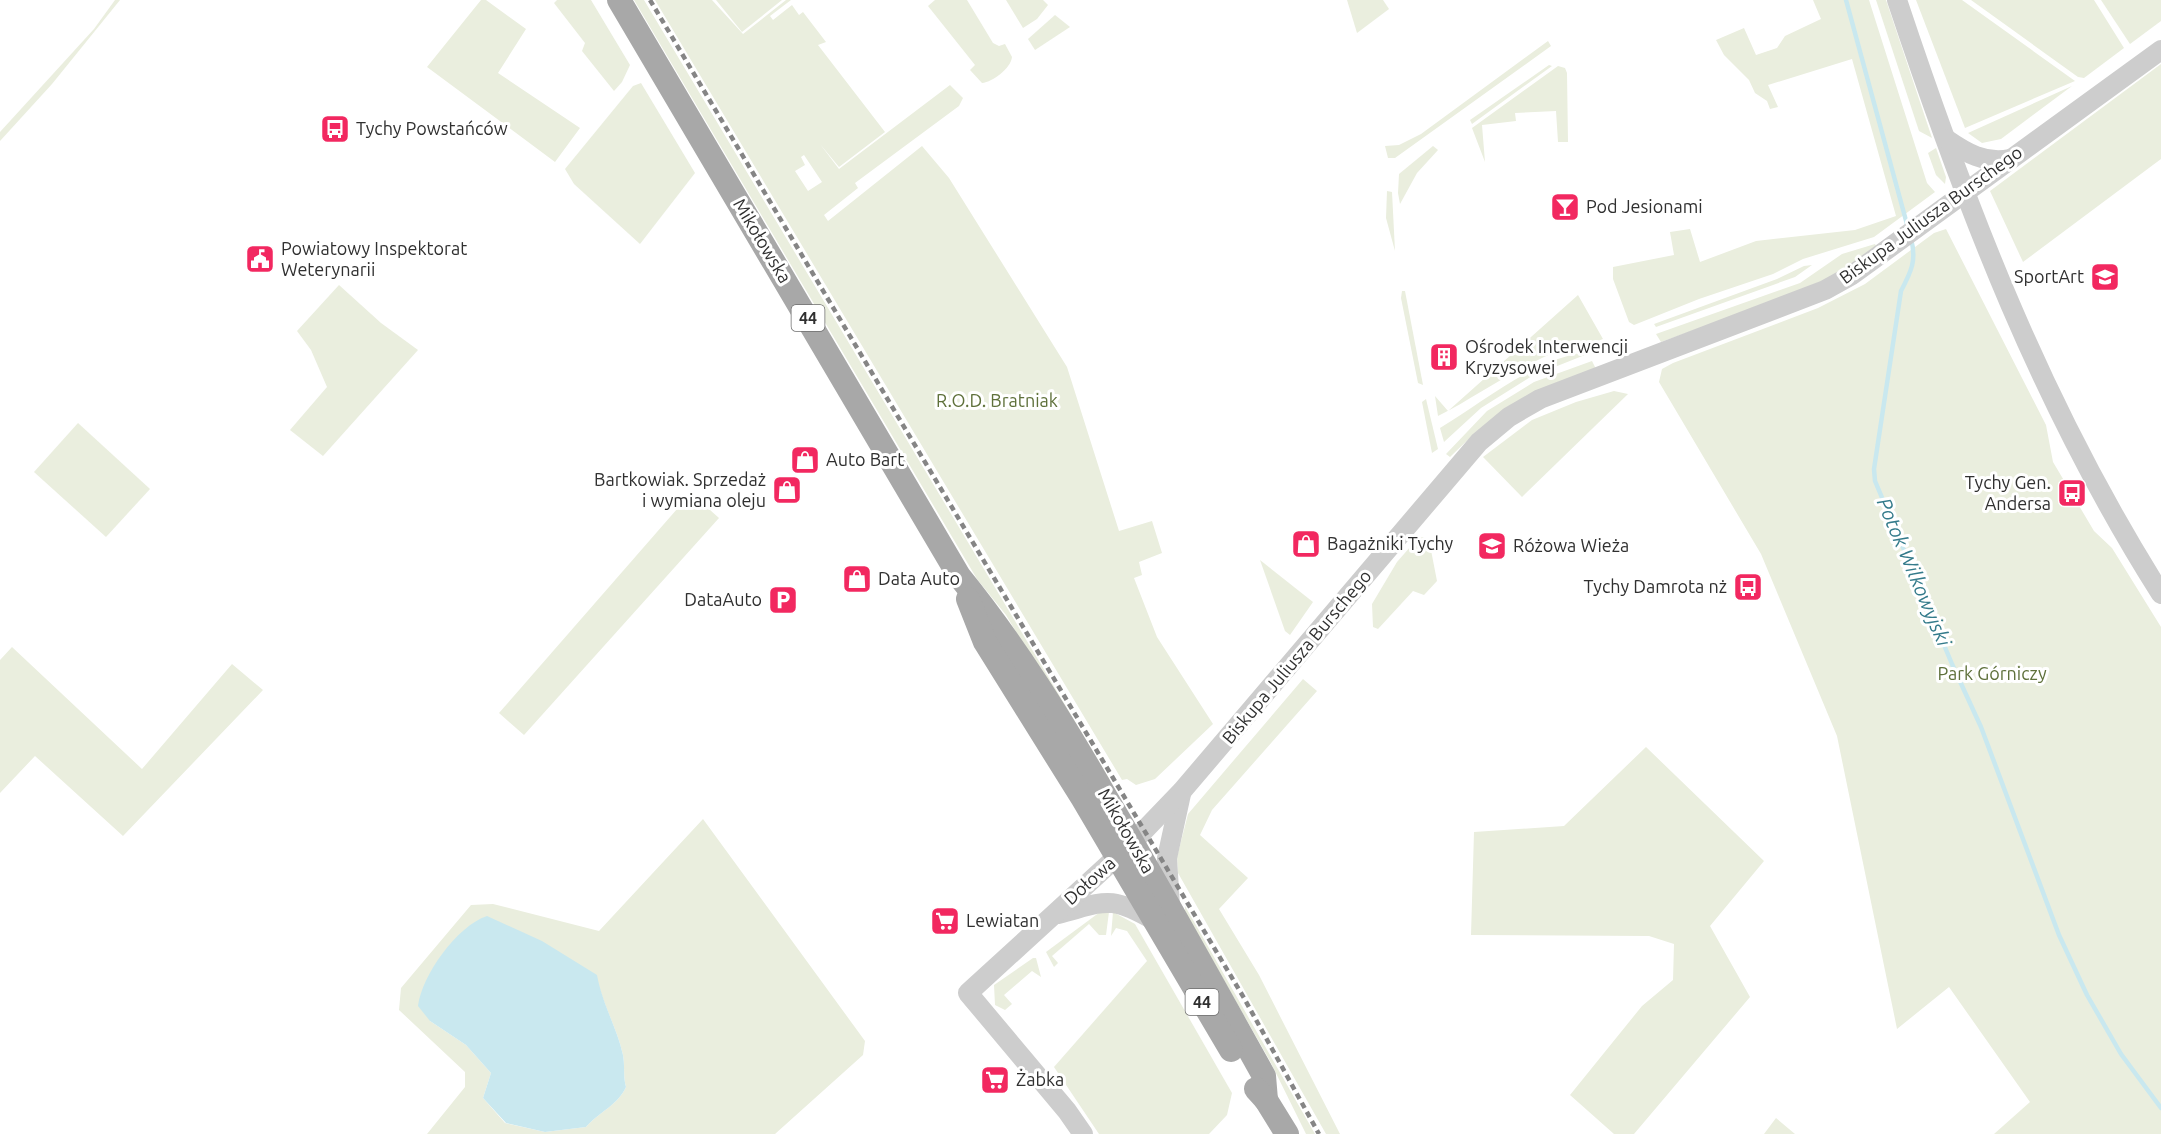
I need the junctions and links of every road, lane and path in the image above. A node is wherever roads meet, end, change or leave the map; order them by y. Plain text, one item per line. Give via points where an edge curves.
1 (619, 0) edge
2 (1897, 0) edge
3 (2161, 50) edge
4 (1946, 139) junction
5 (2010, 159) junction
6 (1965, 193) junction
7 (2161, 594) edge
8 (1182, 791) junction
9 (1125, 849) junction
10 (1163, 915) junction
11 (1052, 916) junction
12 (1083, 1134) edge
13 (1287, 1134) edge

1 - 9 main road, Mikołowska / 44 via 959,576 1029,670
2 - 4 street
3 - 5 street, Biskupa Juliusza Burschego
4 - 5 street via 1976,157
4 - 6 street
5 - 6 street, Biskupa Juliusza Burschego
6 - 7 street via 2056,409 2122,532
6 - 8 street, Biskupa Juliusza Burschego via 1852,275 1825,290 1559,391 1497,427 1464,458
8 - 9 street, Biskupa Juliusza Burschego
8 - 10 street via 1168,848
9 - 10 main road, Mikołowska / 44
9 - 11 street, Dołowa
10 - 11 street via 1111,901
10 - 13 main road, Mikołowska / 44 via 1263,1076 1266,1100
11 - 12 street, Dołowa via 968,993

